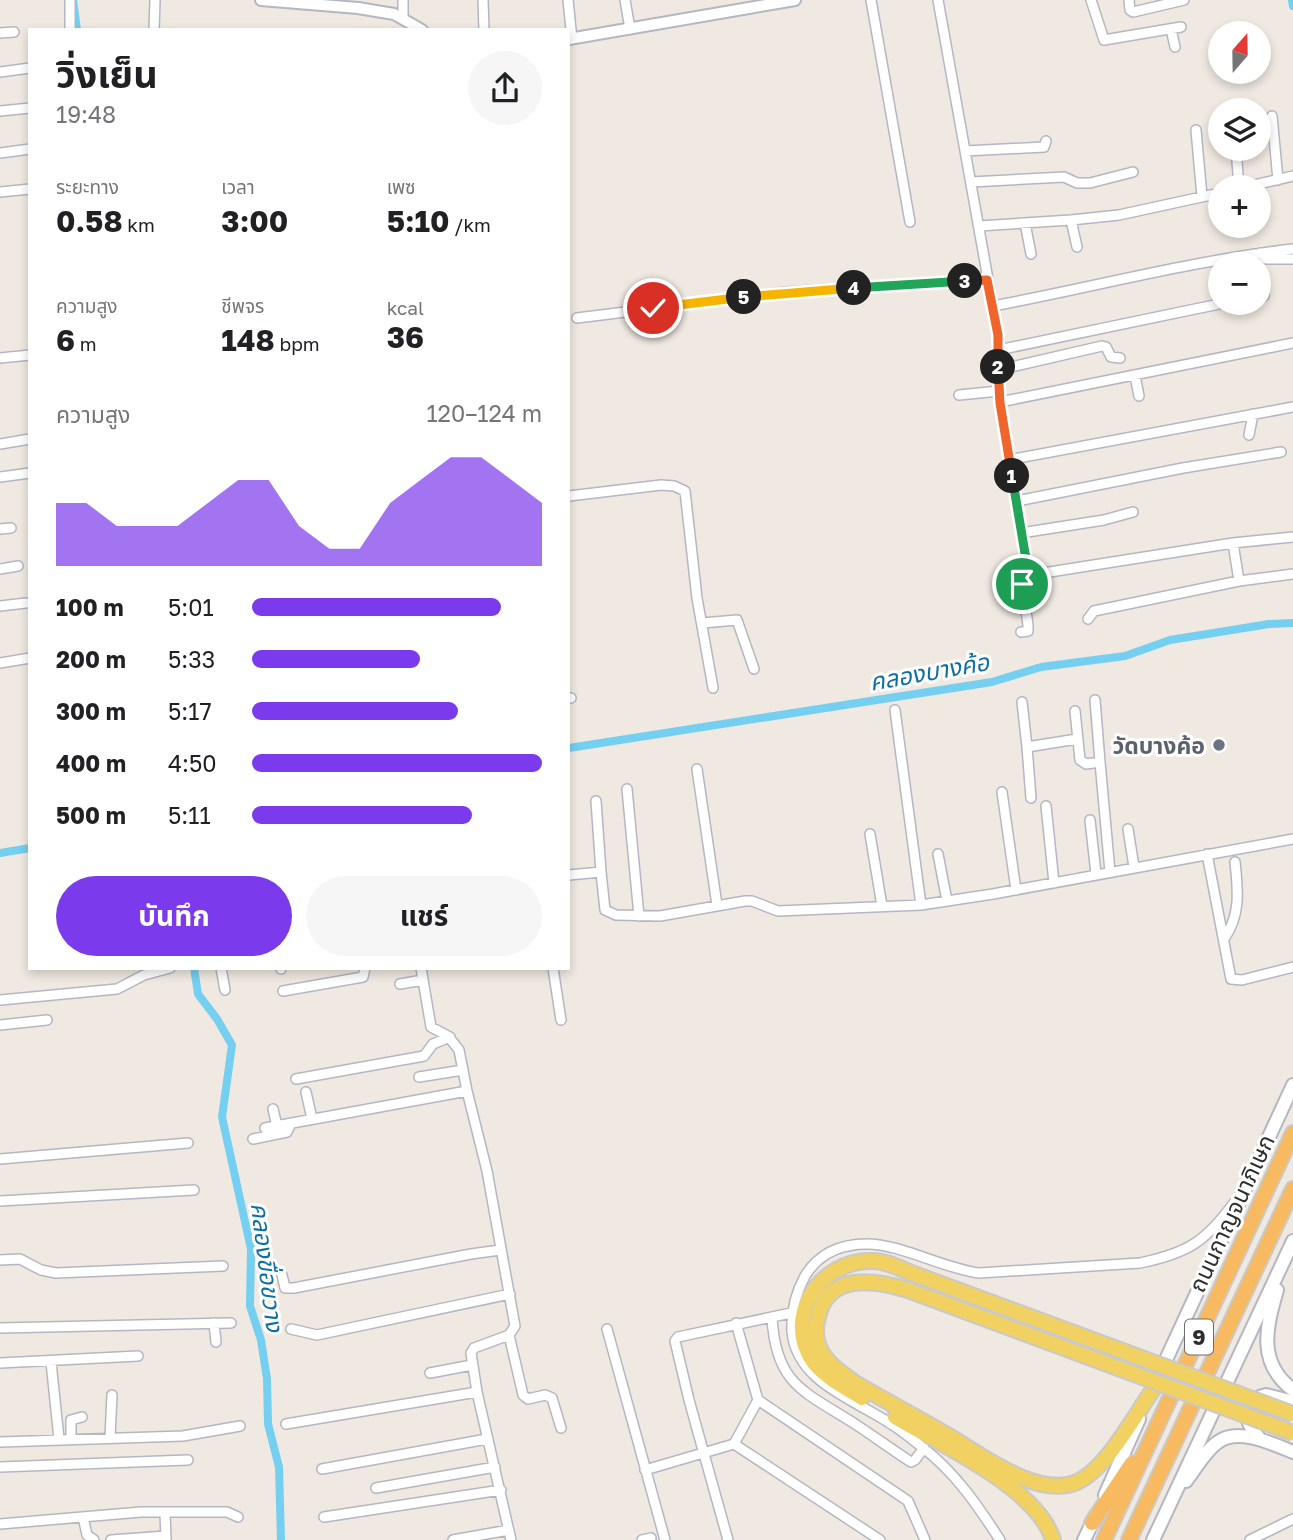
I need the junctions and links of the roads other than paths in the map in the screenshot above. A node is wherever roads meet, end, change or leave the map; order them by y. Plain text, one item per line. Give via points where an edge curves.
1 (70, 0) edge
2 (155, 0) edge
3 (261, 0) edge
4 (403, 0) edge
5 (483, 0) edge
6 (568, 0) edge
7 (625, 0) edge
8 (792, 0) edge
9 (871, 0) edge
10 (937, 0) edge
11 (1091, 0) edge
12 (1129, 0) edge
13 (1184, 0) edge
14 (298, 2) edge
15 (403, 17) junction
16 (70, 28) edge
17 (154, 28) edge
18 (419, 28) edge
19 (484, 28) edge
20 (569, 28) edge
21 (630, 29) junction
22 (14, 32) dead end
23 (0, 33) edge
24 (570, 39) edge
25 (1175, 47) dead end
26 (28, 68) edge
27 (0, 72) edge
28 (28, 108) edge
29 (0, 111) edge
30 (1272, 116) dead end
31 (1196, 130) dead end
32 (1046, 141) dead end
33 (28, 149) edge
34 (965, 151) junction
35 (0, 153) edge
36 (1133, 172) dead end
37 (1293, 176) edge
38 (1278, 180) junction
39 (1271, 181) edge
40 (971, 182) junction
41 (28, 189) edge
42 (0, 192) edge
43 (1208, 196) edge
44 (1202, 197) junction
45 (1071, 220) junction
46 (910, 222) dead end
47 (1025, 223) junction
48 (979, 226) junction
49 (1077, 247) dead end
50 (1293, 249) edge
51 (1268, 252) edge
52 (1031, 254) dead end
53 (1271, 259) edge
54 (1293, 259) edge
55 (1208, 262) edge
56 (987, 280) junction
57 (993, 306) junction
58 (1208, 306) edge
59 (578, 318) dead end
60 (1293, 343) edge
61 (998, 349) junction
62 (28, 355) edge
63 (0, 358) edge
64 (1119, 358) dead end
65 (998, 369) junction
66 (1135, 376) junction
67 (999, 391) junction
68 (959, 395) dead end
69 (1139, 396) dead end
70 (1000, 402) junction
71 (1293, 407) edge
72 (1253, 414) junction
73 (1249, 435) dead end
74 (28, 439) edge
75 (0, 443) edge
76 (1281, 452) dead end
77 (1008, 460) junction
78 (28, 473) edge
79 (0, 477) edge
80 (570, 496) edge
81 (1017, 501) junction
82 (1133, 512) dead end
83 (11, 528) dead end
84 (0, 529) edge
85 (1021, 533) junction
86 (1293, 537) edge
87 (1233, 543) junction
88 (18, 566) dead end
89 (0, 569) edge
90 (1028, 571) junction
91 (1293, 574) edge
92 (1239, 581) junction
93 (26, 603) dead end
94 (0, 606) edge
95 (1088, 619) dead end
96 (702, 623) junction
97 (1021, 632) dead end
98 (28, 658) edge
99 (0, 663) edge
100 (754, 669) dead end
101 (713, 688) dead end
102 (1095, 700) dead end
103 (1022, 702) dead end
104 (895, 710) dead end
105 (1075, 710) dead end
106 (1077, 739) junction
107 (1027, 747) junction
108 (1100, 762) junction
109 (696, 769) dead end
110 (626, 789) dead end
111 (1002, 792) dead end
112 (1031, 798) dead end
113 (596, 801) dead end
114 (1046, 806) dead end
115 (1090, 820) dead end
116 (1128, 829) dead end
117 (870, 834) dead end
118 (1293, 839) edge
119 (1207, 853) junction
120 (938, 854) dead end
121 (1235, 862) dead end
122 (1134, 867) junction
123 (601, 872) junction
124 (1110, 872) junction
125 (1096, 874) junction
126 (570, 875) edge
127 (1054, 883) junction
128 (1016, 890) junction
129 (947, 901) junction
130 (717, 905) junction
131 (921, 905) junction
132 (881, 906) junction
133 (639, 916) junction
134 (1224, 939) junction
135 (1293, 967) edge
136 (163, 970) edge
137 (221, 970) edge
138 (365, 970) edge
139 (421, 970) edge
140 (553, 970) edge
141 (423, 980) junction
142 (400, 984) dead end
143 (225, 990) dead end
144 (283, 991) dead end
145 (0, 1000) edge
146 (47, 1020) dead end
147 (561, 1020) dead end
148 (0, 1025) edge
149 (450, 1037) junction
150 (463, 1070) junction
151 (419, 1077) dead end
152 (296, 1079) dead end
153 (1293, 1085) edge
154 (467, 1091) junction
155 (306, 1092) dead end
156 (273, 1109) dead end
157 (312, 1119) junction
158 (291, 1123) junction
159 (277, 1126) junction
160 (265, 1128) dead end
161 (1293, 1133) edge
162 (253, 1139) dead end
163 (188, 1143) dead end
164 (0, 1159) edge
165 (1293, 1189) edge
166 (194, 1190) dead end
167 (1244, 1190) junction
168 (0, 1201) edge
169 (1293, 1241) edge
170 (500, 1250) junction
171 (1286, 1255) junction
172 (0, 1260) edge
173 (223, 1266) dead end
174 (282, 1275) dead end
175 (510, 1294) junction
176 (791, 1313) junction
177 (772, 1318) junction
178 (214, 1323) junction
179 (231, 1323) dead end
180 (736, 1324) junction
181 (0, 1328) edge
182 (291, 1329) dead end
183 (607, 1329) dead end
184 (509, 1335) junction
185 (216, 1342) dead end
186 (138, 1356) dead end
187 (51, 1362) junction
188 (0, 1363) edge
189 (472, 1365) junction
190 (430, 1373) dead end
191 (1293, 1390) edge
192 (1152, 1391) junction
193 (477, 1392) junction
194 (112, 1395) dead end
195 (758, 1400) junction
196 (1293, 1402) edge
197 (1293, 1414) edge
198 (82, 1417) dead end
199 (286, 1424) dead end
200 (240, 1426) dead end
201 (561, 1428) dead end
202 (1293, 1433) edge
203 (110, 1437) junction
204 (487, 1438) junction
205 (1151, 1438) junction
206 (59, 1439) junction
207 (71, 1439) junction
208 (1260, 1439) junction
209 (0, 1442) edge
210 (734, 1444) junction
211 (924, 1448) junction
212 (703, 1451) junction
213 (1293, 1451) edge
214 (188, 1460) dead end
215 (0, 1467) edge
216 (495, 1467) junction
217 (322, 1469) dead end
218 (645, 1470) junction
219 (500, 1487) junction
220 (376, 1488) dead end
221 (1171, 1501) junction
222 (396, 1502) dead end
223 (165, 1513) junction
224 (83, 1517) junction
225 (238, 1517) dead end
226 (324, 1517) dead end
227 (1293, 1519) edge
228 (1093, 1523) junction
229 (0, 1524) edge
230 (510, 1535) edge
231 (166, 1538) edge
232 (94, 1540) edge
233 (111, 1540) edge
234 (453, 1540) edge
235 (665, 1540) edge
236 (728, 1540) edge
237 (880, 1540) edge
238 (925, 1540) edge
239 (1000, 1540) edge
240 (1054, 1540) edge
241 (1084, 1540) edge
242 (1104, 1540) edge
243 (1129, 1540) edge
244 (1153, 1540) edge
245 (1250, 1540) edge

1 - 16 street
2 - 17 street
3 - 14 street
4 - 15 street
5 - 19 street
6 - 20 street
7 - 21 street
8 - 21 street
9 - 46 street
10 - 34 street
11 - 25 street via 1104,40 1176,28
12 - 13 street via 1133,12
14 - 15 street
15 - 18 street
21 - 24 street
22 - 23 street
26 - 27 street
28 - 29 street
30 - 38 street
31 - 44 street
32 - 34 street via 1044,147
33 - 35 street
34 - 40 street
36 - 40 street via 1090,183 1064,177
37 - 38 street
38 - 39 street
40 - 48 street
41 - 42 street
43 - 44 street
44 - 45 street
45 - 47 street
45 - 49 street
47 - 48 street
47 - 52 street
48 - 56 street
50 - 51 street
53 - 54 street
55 - 57 street
56 - 57 street
56 - 59 street via 786,292
57 - 61 street
58 - 61 street
60 - 66 street
61 - 65 street
62 - 63 street
64 - 65 street via 1102,346
65 - 67 street
66 - 69 street
66 - 70 street
67 - 68 street
67 - 70 street
70 - 77 street
71 - 72 street
72 - 73 street
72 - 77 street
74 - 75 street
76 - 81 street
77 - 81 street
78 - 79 street
80 - 96 street via 661,485 685,491
81 - 85 street
82 - 85 street
83 - 84 street
85 - 90 street
86 - 87 street
87 - 90 street via 1037,574
87 - 92 street
88 - 89 street
90 - 97 street via 1022,584 1028,631
91 - 92 street
92 - 95 street via 1094,611
93 - 94 street
96 - 100 street via 737,620
96 - 101 street
98 - 99 street
102 - 108 street
103 - 107 street
104 - 131 street
105 - 106 street
106 - 107 street
106 - 108 street via 1081,761
107 - 112 street
108 - 124 street
109 - 130 street
110 - 133 street
111 - 128 street
113 - 123 street
114 - 127 street
115 - 125 street
116 - 122 street
117 - 132 street
118 - 119 street
119 - 122 street
119 - 134 street
120 - 129 street
121 - 134 street via 1239,899
122 - 124 street
123 - 126 street
123 - 133 street via 605,910
124 - 125 street
125 - 127 street
127 - 128 street
128 - 129 street
129 - 131 street
130 - 132 street via 752,901 788,912
130 - 133 street via 672,916
131 - 132 street
134 - 135 street via 1233,981
136 - 145 street via 117,989
137 - 143 street
138 - 144 street via 363,977
139 - 141 street
140 - 147 street
141 - 142 street
141 - 149 street via 431,1027
146 - 148 street
149 - 150 street via 459,1050
149 - 152 street via 433,1044 425,1056
150 - 151 street
150 - 154 street
153 - 167 main road
154 - 157 street
154 - 170 street
155 - 157 street
156 - 159 street
157 - 158 street
158 - 159 street
158 - 162 street via 287,1132
159 - 160 street
161 - 205 highway, ถนนกาญจนาภิเษก / 9
163 - 164 street
165 - 243 highway, ถนนกาญจนาภิเษก / 9
166 - 168 street
167 - 176 street via 1198,1242 1140,1263 979,1273 885,1246 851,1245 813,1262
167 - 192 main road
169 - 171 main road
170 - 174 street via 295,1288 285,1288
170 - 175 street
171 - 191 main road via 1269,1320 1267,1347 1280,1379
171 - 221 main road
172 - 173 street via 20,1259 56,1273
175 - 182 street via 317,1335
175 - 184 street via 515,1326
176 - 177 street
176 - 211 street via 799,1359 827,1387
177 - 180 street
177 - 211 street via 778,1354 801,1390 911,1462
178 - 179 street
178 - 181 street
178 - 185 street
180 - 195 street
180 - 212 street via 675,1341
183 - 218 street
184 - 189 street via 474,1348
184 - 201 street via 523,1395 552,1398
186 - 187 street
187 - 188 street
187 - 206 street
189 - 190 street
189 - 193 street
192 - 202 main road, bridge via 1102,1460 1084,1477 1063,1486 1048,1485 1004,1469 855,1383 820,1350 819,1312 827,1297 847,1284 872,1281 908,1290
192 - 228 main road
193 - 199 street
193 - 204 street
194 - 203 street
195 - 210 street
195 - 238 street via 908,1501
196 - 208 main road via 1266,1395 1251,1403 1247,1424
197 - 240 main road, bridge via 873,1261 842,1266 825,1278 808,1297 803,1317 803,1339 813,1362 842,1386 1021,1495 1043,1517
198 - 207 street via 71,1420
200 - 203 street via 183,1436
203 - 207 street
204 - 216 street
204 - 217 street
205 - 228 highway
205 - 242 highway, ถนนกาญจนาภิเษก / 9
206 - 207 street
206 - 209 street
208 - 213 main road
208 - 221 main road via 1219,1441
210 - 212 street
210 - 237 street
211 - 239 street via 951,1474
212 - 218 street
212 - 236 street
214 - 215 street
216 - 219 street
216 - 220 street
218 - 235 street
219 - 222 street
219 - 226 street
219 - 230 street
221 - 244 main road
223 - 224 street
223 - 225 street via 227,1512
223 - 231 street
224 - 229 street
224 - 232 street via 87,1535
227 - 245 street
228 - 241 main road
230 - 234 street
231 - 233 street

